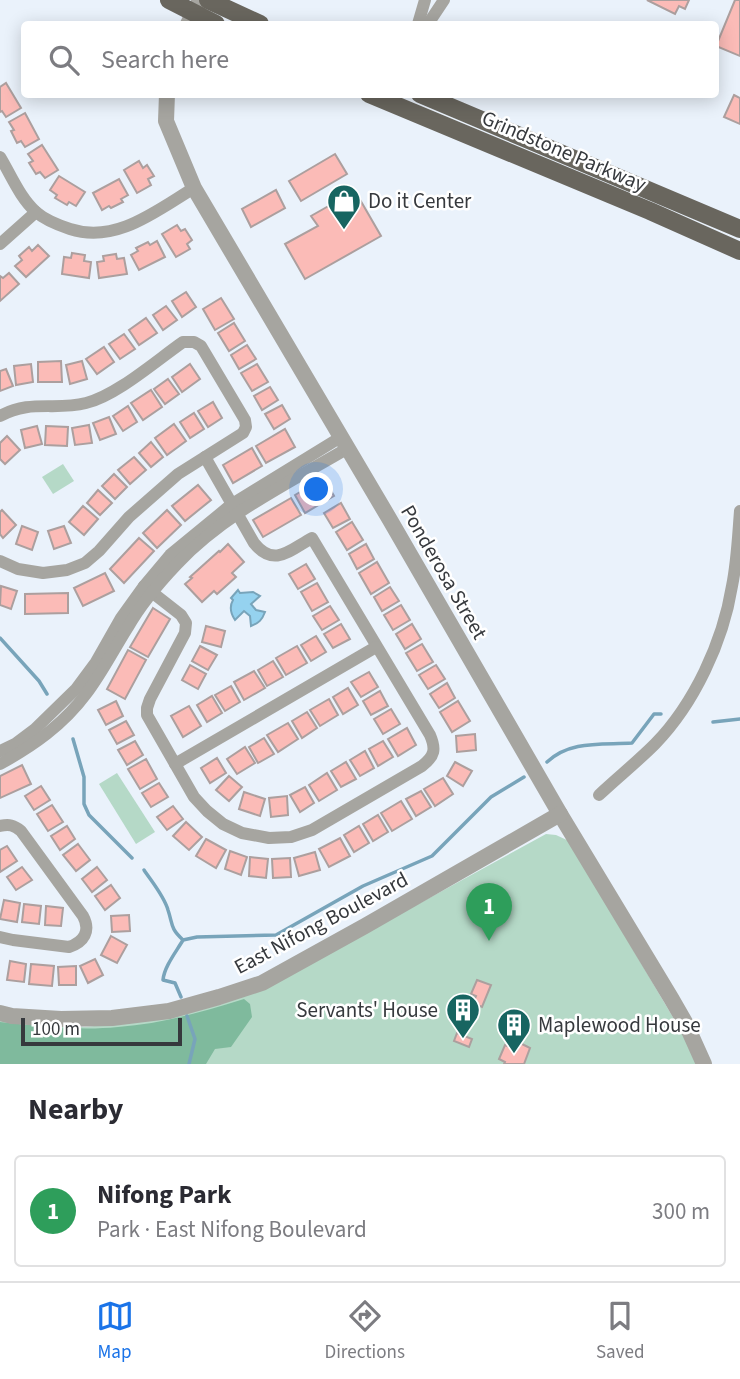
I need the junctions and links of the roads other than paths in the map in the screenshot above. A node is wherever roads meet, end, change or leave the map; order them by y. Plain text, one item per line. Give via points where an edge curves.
1 (169, 0) edge
2 (208, 0) edge
3 (425, 0) edge
4 (444, 0) edge
5 (194, 13) edge
6 (210, 21) edge
7 (254, 21) edge
8 (419, 21) edge
9 (430, 21) edge
10 (167, 98) edge
11 (389, 98) edge
12 (429, 98) edge
13 (0, 157) edge
14 (194, 188) junction
15 (36, 212) junction
16 (740, 229) edge
17 (696, 232) junction
18 (740, 242) edge
19 (0, 244) edge
20 (740, 251) edge
21 (0, 416) edge
22 (345, 443) junction
23 (205, 457) junction
24 (235, 509) junction
25 (740, 511) edge
26 (0, 561) edge
27 (148, 590) junction
28 (376, 647) junction
29 (0, 751) edge
30 (0, 764) edge
31 (175, 764) junction
32 (599, 795) dead end
33 (560, 814) junction
34 (0, 826) edge
35 (0, 937) edge
36 (0, 1013) edge
37 (704, 1064) edge

1 - 5 main road
2 - 7 main road
3 - 8 street
4 - 9 street
5 - 6 main road
10 - 14 street, Ponderosa Street via 166,121
11 - 17 main road, Grindstone Parkway
12 - 16 main road, Grindstone Parkway
13 - 15 street
14 - 15 street via 134,223 100,234 58,225
14 - 22 street, Ponderosa Street
15 - 19 street
17 - 18 main road via 715,232
17 - 20 main road, Grindstone Parkway
21 - 23 street via 27,406 88,403 111,393 183,342 194,342 201,346 246,427
22 - 24 street
22 - 33 street, Ponderosa Street
23 - 24 street
23 - 26 street via 139,508 85,563 43,573
24 - 27 street
24 - 28 street via 254,543 270,556 279,556 312,538
25 - 32 street via 733,586 701,678 683,710 655,743
27 - 29 street via 121,618 76,689 35,729
27 - 30 street via 85,696 42,739
27 - 31 street via 186,623 147,708
28 - 31 street
28 - 31 street via 434,744 430,760 422,766 312,830 269,838 223,824 194,797
33 - 36 street, East Nifong Boulevard via 262,983 169,1010 112,1018
33 - 37 street, Ponderosa Street via 686,1024
34 - 35 street via 21,831 83,916 87,931 69,947

